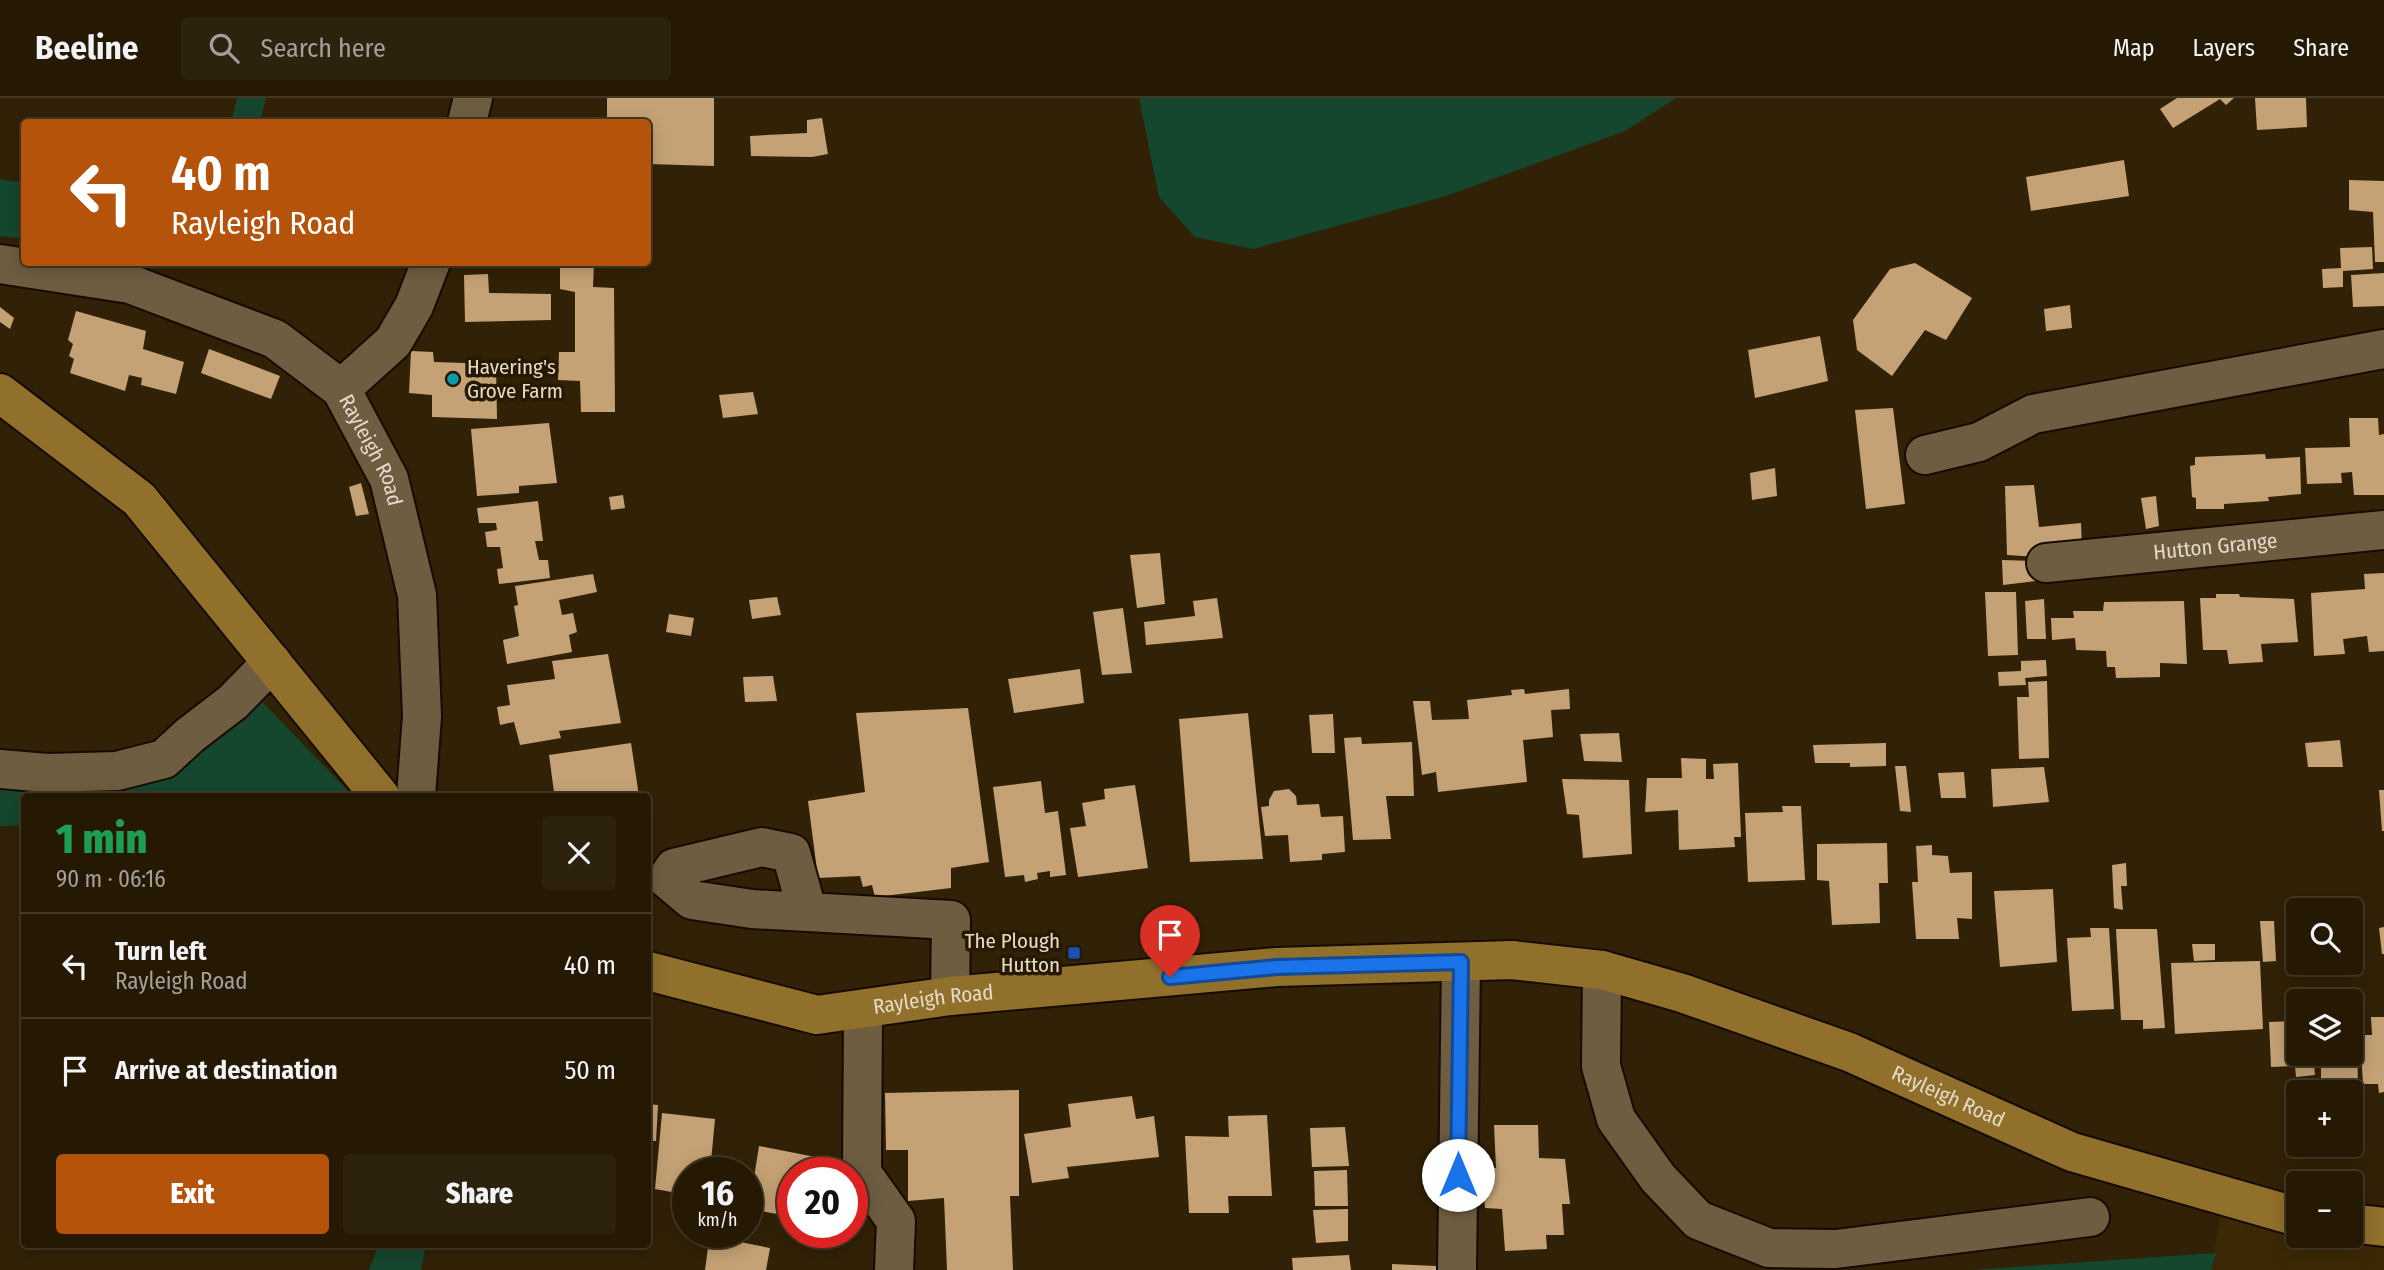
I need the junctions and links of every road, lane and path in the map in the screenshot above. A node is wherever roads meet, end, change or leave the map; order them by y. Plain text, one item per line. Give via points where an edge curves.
1 (473, 98) edge
2 (468, 119) edge
3 (0, 264) edge
4 (430, 266) edge
5 (2384, 349) edge
6 (341, 389) junction
7 (0, 393) edge
8 (1926, 455) dead end
9 (2384, 530) edge
10 (2046, 563) dead end
11 (272, 662) junction
12 (0, 769) edge
13 (378, 793) edge
14 (416, 793) edge
15 (807, 910) dead end
16 (1461, 962) junction
17 (1602, 970) junction
18 (651, 972) edge
19 (950, 996) junction
20 (863, 1010) junction
21 (2286, 1214) edge
22 (2090, 1217) dead end
23 (2363, 1225) edge
24 (2384, 1227) edge
25 (894, 1270) edge
26 (1457, 1270) edge

1 - 2 street
3 - 6 street, Rayleigh Road via 130,284 275,339
4 - 6 street via 393,342
5 - 8 street via 2033,414 1979,442
6 - 14 street, Rayleigh Road via 389,479 417,595 422,716
7 - 11 main road via 139,499
9 - 10 street, Hutton Grange
11 - 12 street via 233,702 164,759 117,771
11 - 13 main road
15 - 19 street via 951,920
16 - 17 main road, Rayleigh Road via 1512,960
16 - 19 main road, Rayleigh Road via 1277,967
16 - 26 street
17 - 21 main road, Rayleigh Road via 1850,1052 2072,1152
17 - 22 street via 1601,1066 1616,1119 1658,1178 1698,1220 1769,1248 1836,1249
18 - 20 main road, Rayleigh Road via 817,1015
19 - 20 main road, Rayleigh Road
20 - 25 street via 862,1174 896,1221
23 - 24 main road

